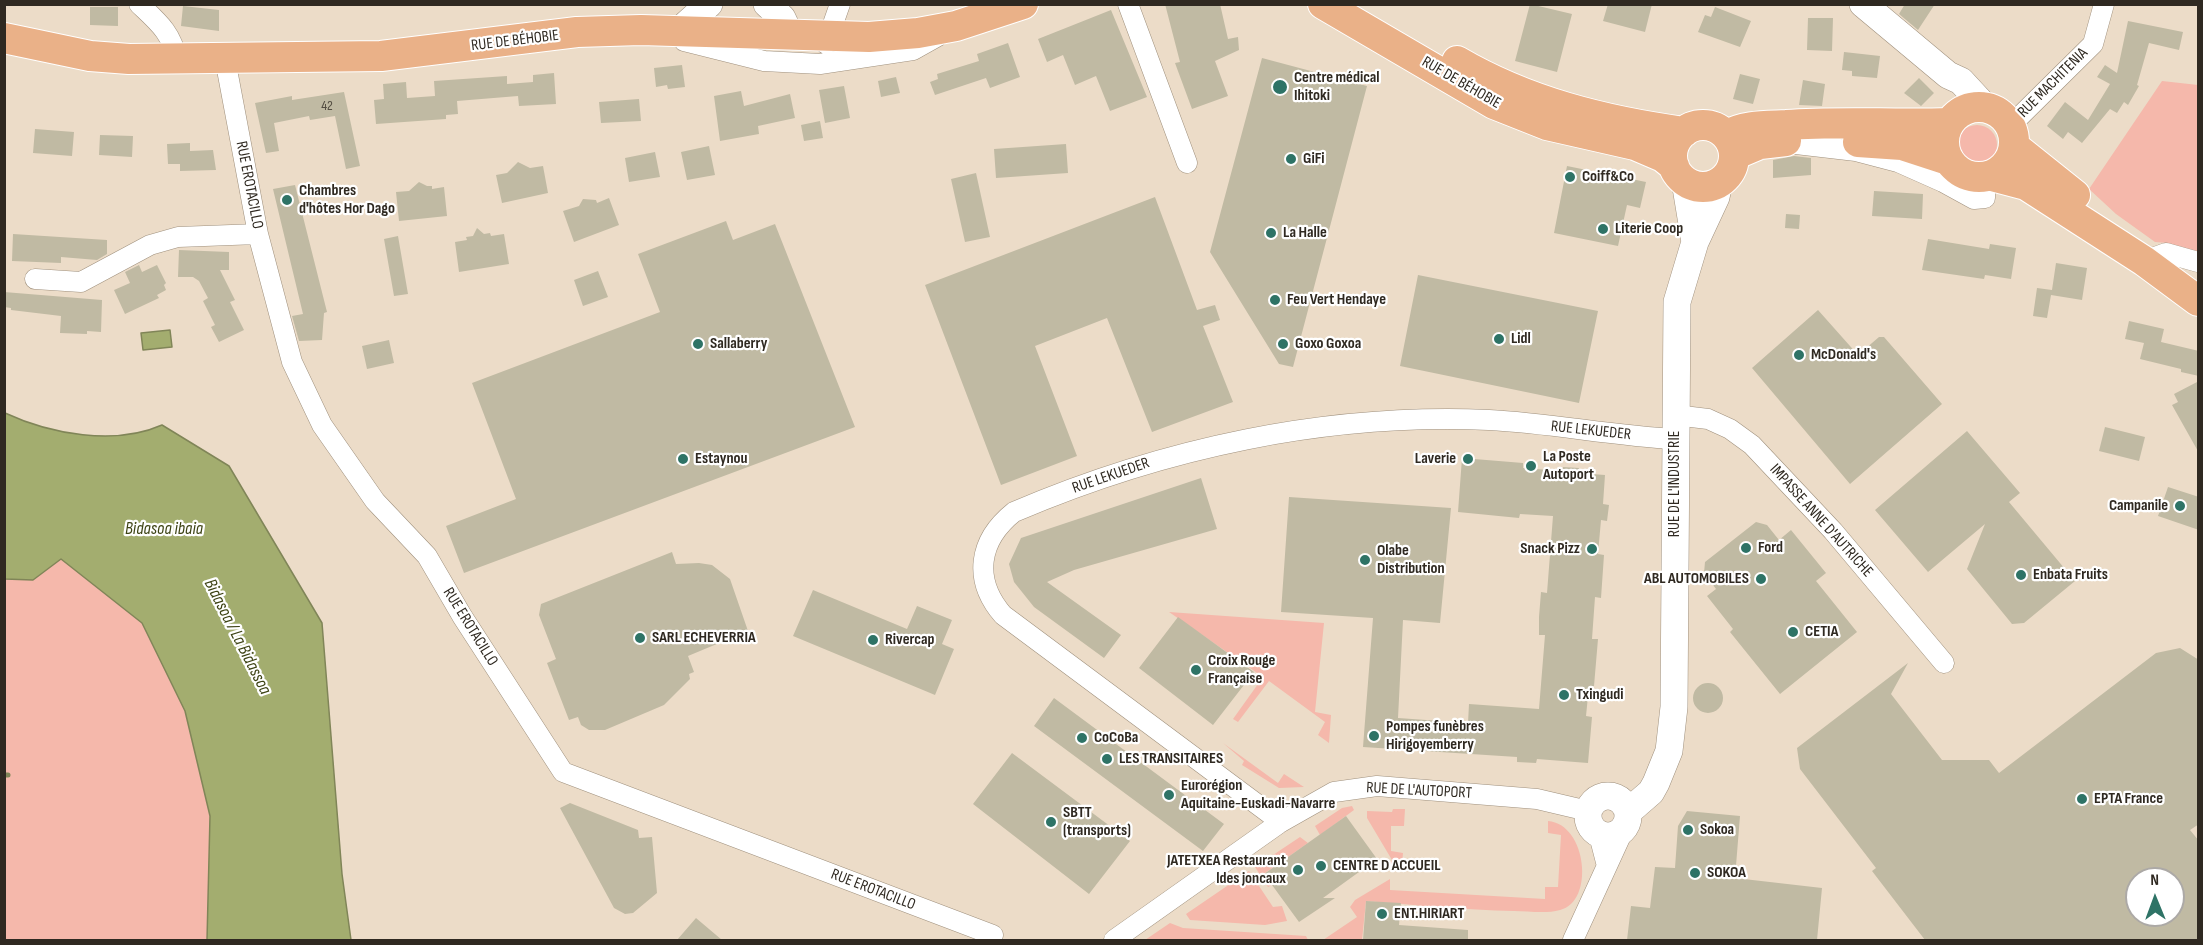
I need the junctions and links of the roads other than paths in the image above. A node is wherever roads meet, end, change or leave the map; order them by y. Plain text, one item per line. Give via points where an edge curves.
1 (139, 4) edge
2 (767, 4) edge
3 (840, 4) edge
4 (1023, 4) edge
5 (1128, 4) edge
6 (1323, 4) edge
7 (1356, 4) edge
8 (1863, 4) edge
9 (2104, 4) edge
10 (717, 19) edge
11 (956, 26) junction
12 (641, 30) junction
13 (790, 35) junction
14 (829, 35) junction
15 (4, 38) edge
16 (225, 59) junction
17 (177, 60) junction
18 (764, 61) junction
19 (820, 64) junction
20 (1964, 114) junction
21 (1684, 132) junction
22 (2013, 136) junction
23 (1779, 142) junction
24 (1731, 145) junction
25 (1948, 160) junction
26 (1187, 163) dead end
27 (1680, 173) junction
28 (1988, 177) junction
29 (1719, 183) junction
30 (258, 234) junction
31 (1695, 242) junction
32 (2144, 261) junction
33 (2199, 262) edge
34 (35, 279) dead end
35 (2199, 300) edge
36 (1675, 427) junction
37 (1944, 663) dead end
38 (1611, 817) junction
39 (1281, 822) junction
40 (1000, 939) edge
41 (1114, 940) edge
42 (1573, 940) edge

1 - 17 street via 166,29
2 - 13 street via 782,18
3 - 14 street
4 - 11 main road, RUE DE BÉHOBIE
5 - 26 street
6 - 27 main road, RUE DE BÉHOBIE via 1494,104 1547,125 1635,145 1664,157
7 - 21 main road, RUE DE BÉHOBIE via 1461,63 1541,101 1583,114
8 - 20 street via 1948,75 1961,81
9 - 22 street, RUE MACHITENIA via 2093,44
10 - 12 street
10 - 12 main road, RUE DE BÉHOBIE via 679,31
10 - 13 main road, RUE DE BÉHOBIE
10 - 18 street
11 - 14 main road, RUE DE BÉHOBIE via 869,37
11 - 19 street via 913,50
12 - 16 main road, RUE DE BÉHOBIE via 577,32 381,56
13 - 14 main road, RUE DE BÉHOBIE
13 - 18 street
14 - 19 street
15 - 17 main road, RUE DE BÉHOBIE via 90,56
16 - 17 main road, RUE DE BÉHOBIE
16 - 30 street, RUE EROTACILLO
18 - 19 street
20 - 22 main road via 1995,111
20 - 24 main road via 1907,124 1838,121 1760,126 1734,131
20 - 25 main road via 1943,141
21 - 24 main road via 1692,127 1711,126
21 - 27 main road via 1674,147
22 - 28 main road via 2007,165
22 - 32 main road via 2112,223
23 - 24 main road
23 - 25 main road via 1804,139 1902,145
23 - 28 street via 1856,151 1898,162 1974,199 1985,198
24 - 29 main road via 1731,170
25 - 28 main road via 1964,174
27 - 29 main road via 1699,186
27 - 31 street, RUE DE L'INDUSTRIE
28 - 32 main road via 2026,185
29 - 31 street, RUE DE L'INDUSTRIE
30 - 34 street via 178,237 150,245 81,282
30 - 40 street, RUE EROTACILLO via 286,347 322,425 375,501 427,556 563,772
31 - 36 street, RUE DE L'INDUSTRIE via 1677,302
32 - 33 street via 2166,253
32 - 35 main road
36 - 37 street, IMPASSE ANNE D'AUTRICHE via 1708,419 1752,445 1833,531
36 - 38 street, RUE DE L'INDUSTRIE via 1671,728 1642,778
36 - 39 street, RUE LEKUEDER via 1468,420 1358,423 1287,432 1146,463 1014,512 998,526 985,550 984,578 994,605 1003,615
38 - 39 street, RUE DE L'AUTOPORT via 1537,799 1377,786 1334,792
38 - 42 street via 1607,866
39 - 41 street, RUE DE L'AUTOPORT

